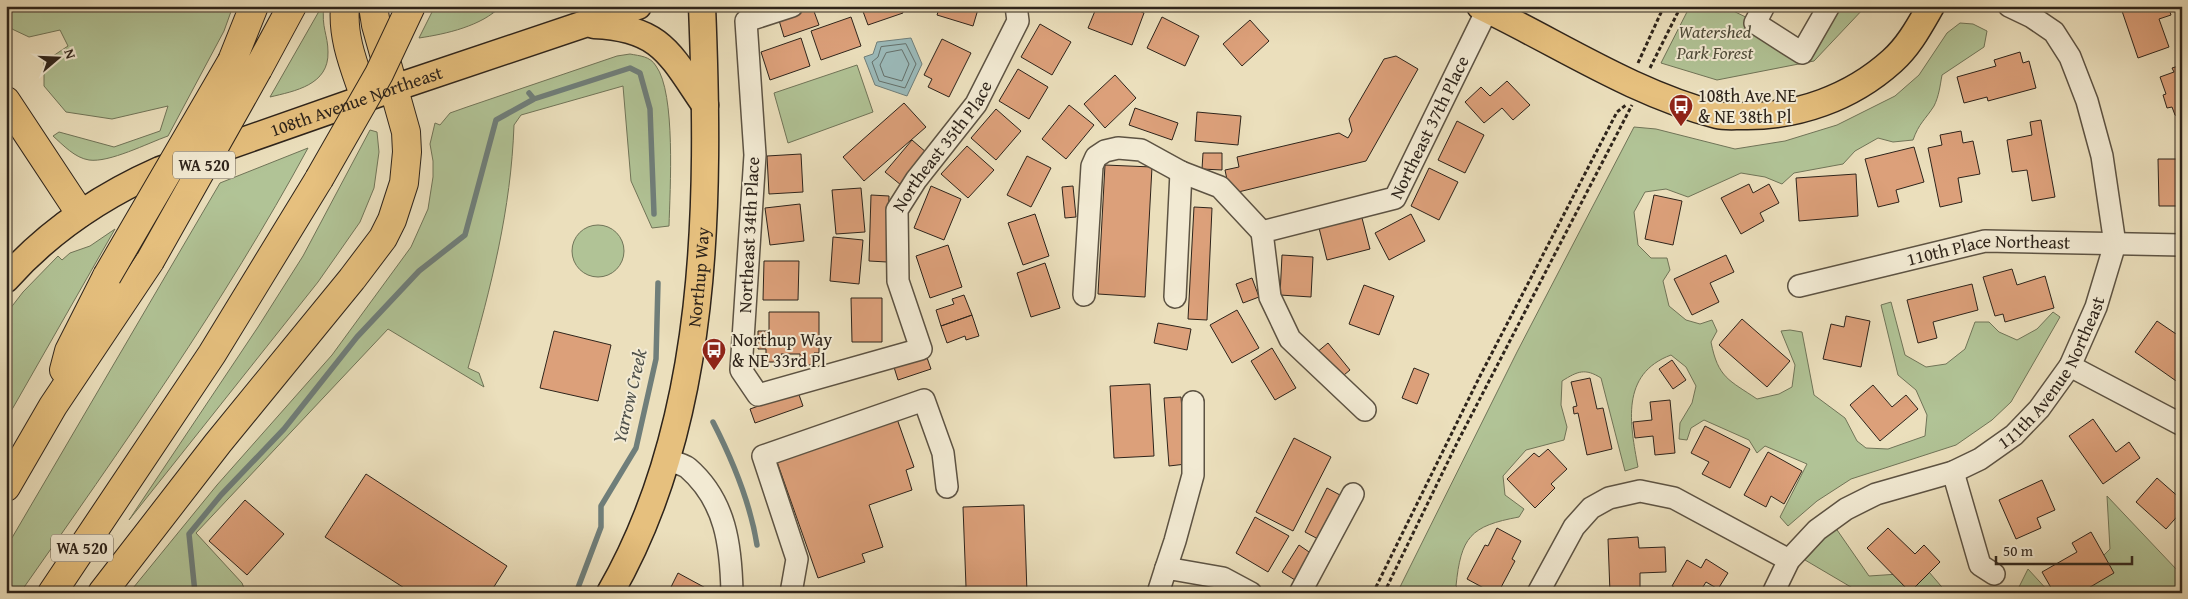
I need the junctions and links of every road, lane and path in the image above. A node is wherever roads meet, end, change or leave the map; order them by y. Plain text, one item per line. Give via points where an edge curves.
1 (254, 6) edge
2 (292, 6) edge
3 (345, 6) edge
4 (373, 6) edge
5 (411, 6) edge
6 (702, 6) edge
7 (792, 6) edge
8 (1016, 6) edge
9 (1664, 6) edge
10 (1681, 6) edge
11 (1764, 6) edge
12 (1830, 6) edge
13 (1932, 6) edge
14 (2009, 6) edge
15 (626, 7) edge
16 (1483, 8) edge
17 (581, 25) junction
18 (1636, 66) dead end
19 (1649, 69) dead end
20 (394, 88) junction
21 (364, 98) junction
22 (6, 101) edge
23 (1627, 102) dead end
24 (704, 105) junction
25 (1631, 107) dead end
26 (1181, 172) junction
27 (80, 213) junction
28 (1262, 232) junction
29 (2116, 244) junction
30 (2182, 245) edge
31 (6, 279) edge
32 (1799, 286) dead end
33 (1084, 295) dead end
34 (1175, 297) dead end
35 (921, 349) joint
36 (2070, 366) junction
37 (1193, 402) dead end
38 (53, 406) junction
39 (1365, 410) dead end
40 (2182, 425) edge
41 (666, 460) junction
42 (1953, 472) junction
43 (6, 487) edge
44 (947, 487) dead end
45 (1353, 494) dead end
46 (1789, 560) junction
47 (1166, 568) junction
48 (1994, 574) dead end
49 (52, 593) edge
50 (102, 593) edge
51 (610, 593) edge
52 (732, 593) edge
53 (791, 593) edge
54 (1158, 593) edge
55 (1251, 593) edge
56 (1300, 593) edge
57 (1373, 593) edge
58 (1384, 593) edge
59 (1538, 593) edge
60 (1773, 593) edge

1 - 38 highway, bridge via 232,61 107,276 69,351
2 - 38 highway, WA 520, bridge via 150,261
3 - 21 highway via 347,42
4 - 20 highway
5 - 49 highway, WA 520, bridge via 379,74 319,179 212,354
6 - 24 main road, Northup Way
7 - 35 street, Northeast 34th Place via 746,21 755,155 741,370 758,395
8 - 35 street, Northeast 35th Place via 1018,21 976,104 916,180 897,210 898,281
9 - 18 path
10 - 19 path
11 - 12 street via 1755,23 1802,53
13 - 16 main road via 1909,43 1865,82 1837,98 1801,110 1765,116 1718,115 1640,88
14 - 29 street via 2054,32 2070,57 2102,156
15 - 17 main road, 108th Avenue Northeast
16 - 28 street, Northeast 37th Place via 1395,198
17 - 20 main road, 108th Avenue Northeast
17 - 24 main road via 624,28 651,38 672,56
20 - 21 main road, 108th Avenue Northeast
20 - 50 highway via 404,122 406,163 399,202 383,238
21 - 27 main road, 108th Avenue Northeast via 160,170
22 - 27 highway
23 - 57 path via 1617,112 1560,221
24 - 41 main road, Northup Way via 699,300 688,374
25 - 58 path
26 - 28 street via 1220,187
26 - 33 street via 1141,150 1118,148 1096,156 1092,166
26 - 34 street
27 - 31 main road, 108th Avenue Northeast via 48,238
28 - 39 street via 1270,296 1290,339
29 - 30 street, 110th Place Northeast
29 - 32 street, 110th Place Northeast via 1985,241
29 - 36 street, 111th Avenue Northeast via 2096,307
36 - 40 street
36 - 42 street, 111th Avenue Northeast via 2039,409 2014,435 1980,460
37 - 47 street via 1193,475
38 - 43 highway, WA 520
41 - 51 main road, Northup Way via 640,532
41 - 52 street via 687,467 710,494 725,524 731,551
42 - 46 street, 111th Avenue Northeast via 1876,494 1846,509 1817,530
42 - 48 street via 1980,564
44 - 53 street via 943,453 924,400 763,456 797,559
45 - 56 street
46 - 59 street via 1674,498 1640,491 1608,498 1591,508 1574,527
46 - 60 street, 111th Avenue Northeast
47 - 54 street
47 - 55 street via 1223,578

